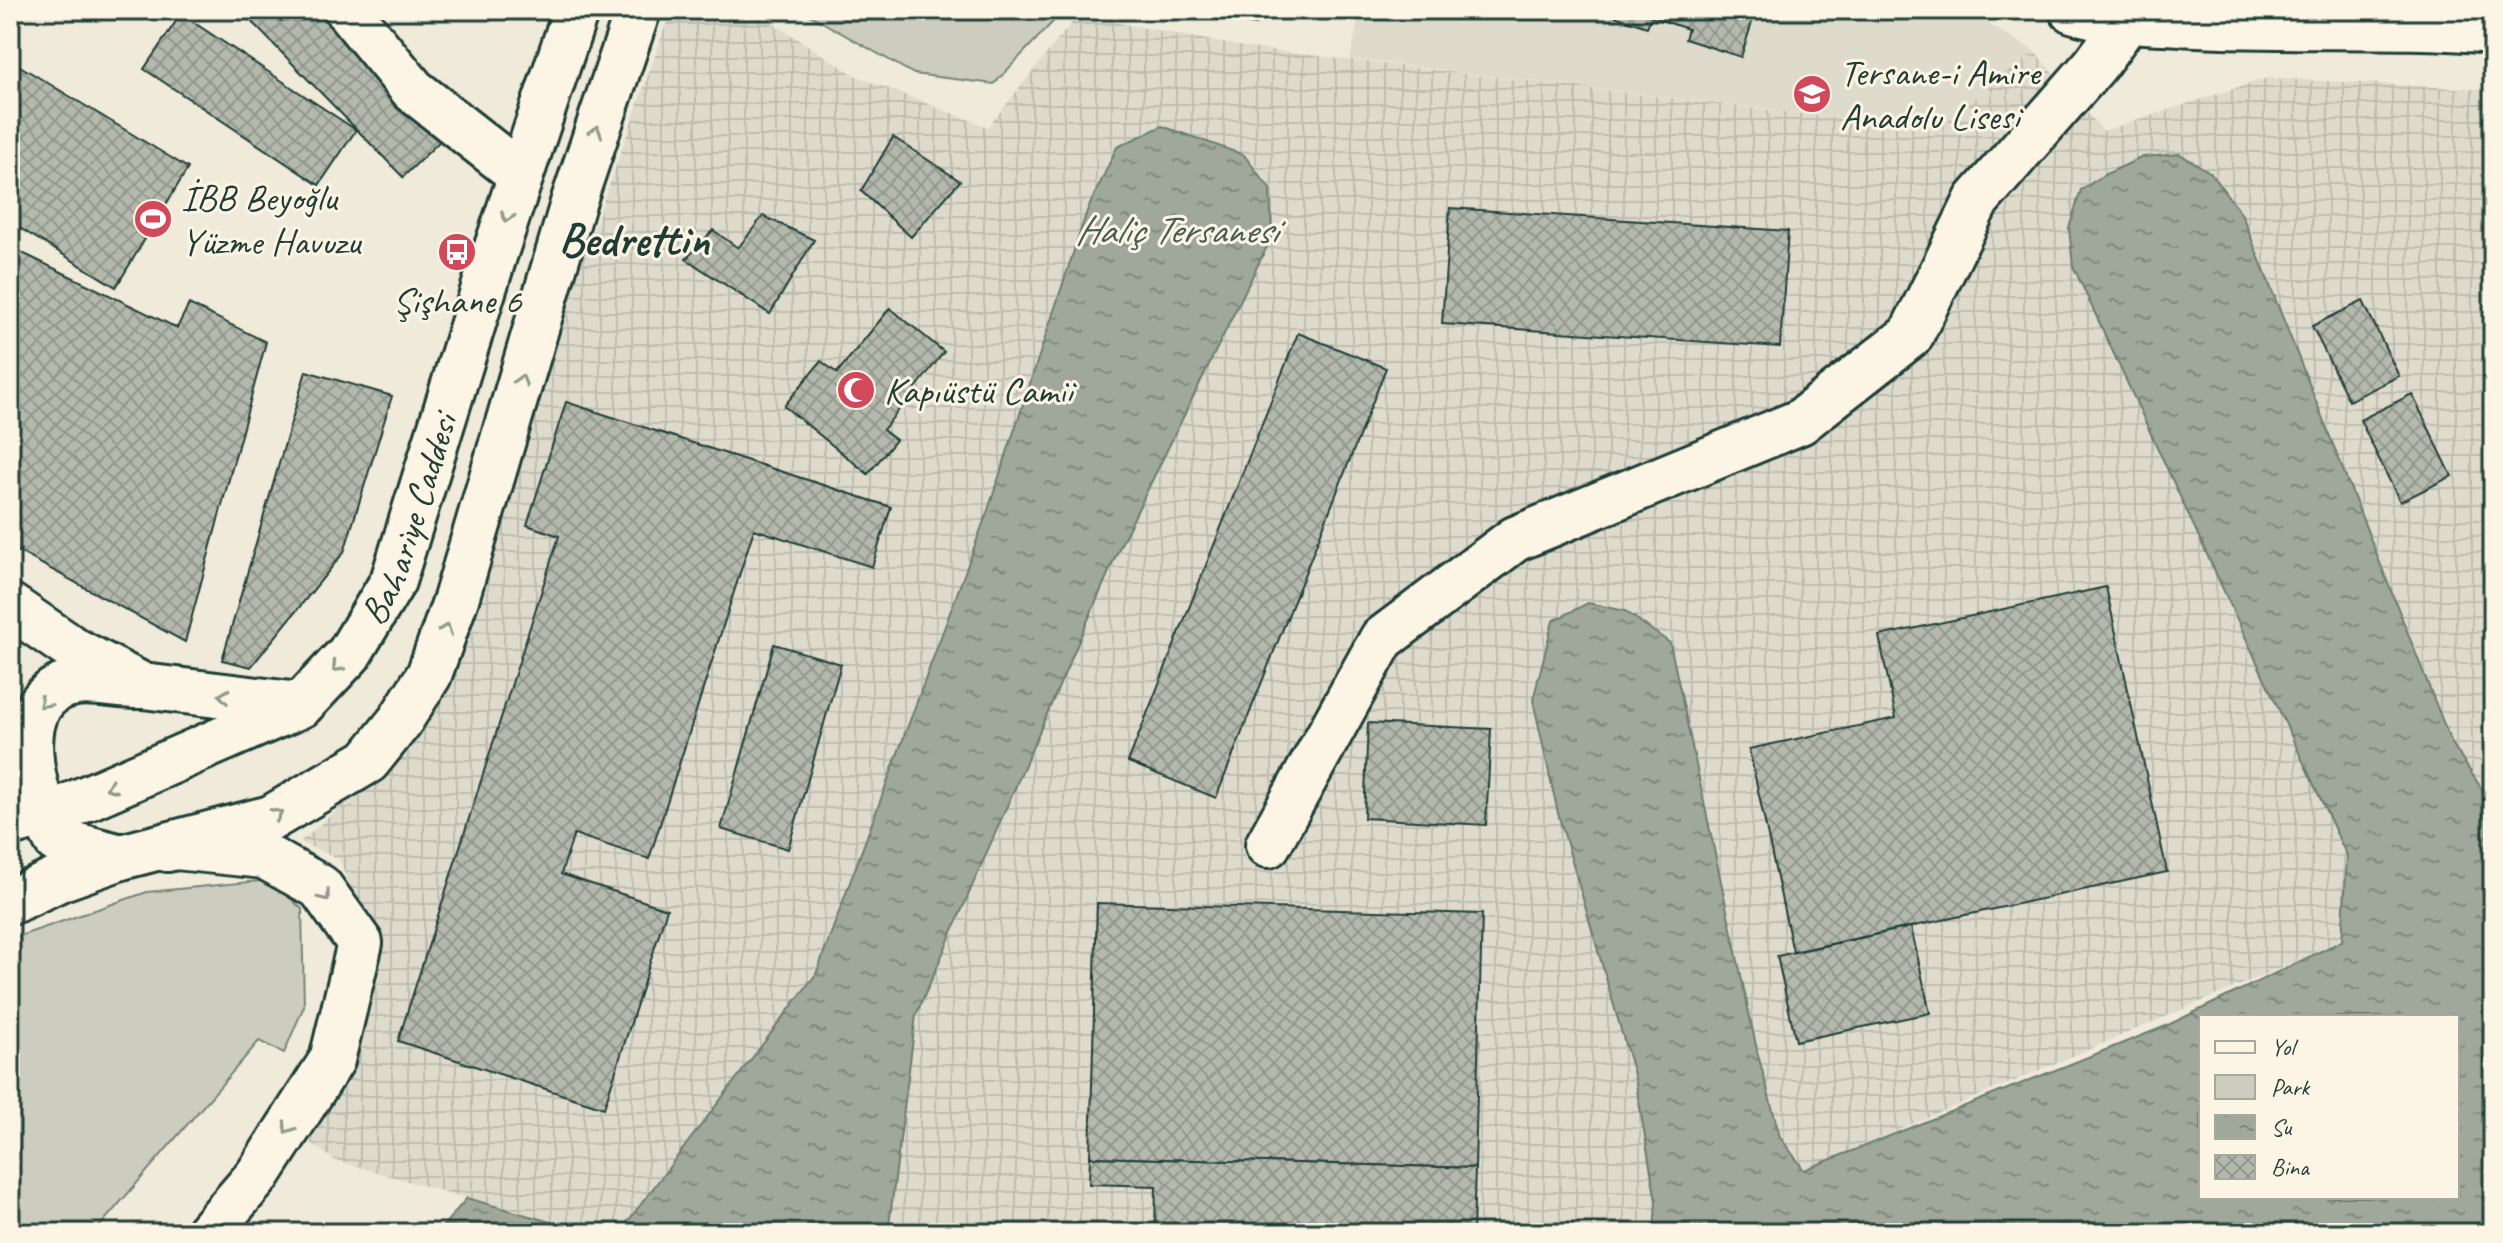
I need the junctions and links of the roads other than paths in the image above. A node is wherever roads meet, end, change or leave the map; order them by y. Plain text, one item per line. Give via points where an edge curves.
1 (576, 10) edge
2 (638, 10) edge
3 (2072, 10) edge
4 (360, 13) edge
5 (2128, 20) junction
6 (2486, 31) edge
7 (521, 175) junction
8 (10, 606) edge
9 (143, 686) junction
10 (301, 705) junction
11 (26, 820) edge
12 (1268, 845) dead end
13 (121, 857) junction
14 (10, 902) edge
15 (208, 1233) edge

1 - 7 main road, Bahariye Caddesi
13 -> 2 main road via 271,818 368,761 429,675 574,200
3 - 5 main road
4 - 7 main road via 413,90
5 - 6 main road
5 - 12 main road via 1977,200 1911,335 1800,422 1515,539 1382,639
7 -> 10 main road, Bahariye Caddesi via 393,581 349,654
8 - 9 main road via 74,650
10 -> 9 main road
9 -> 11 main road via 74,683 37,708 28,731
10 -> 11 main road, Bahariye Caddesi
11 - 13 main road via 56,840
13 - 14 main road
13 -> 15 main road via 176,847 264,856 320,887 360,943 332,1060 258,1175

